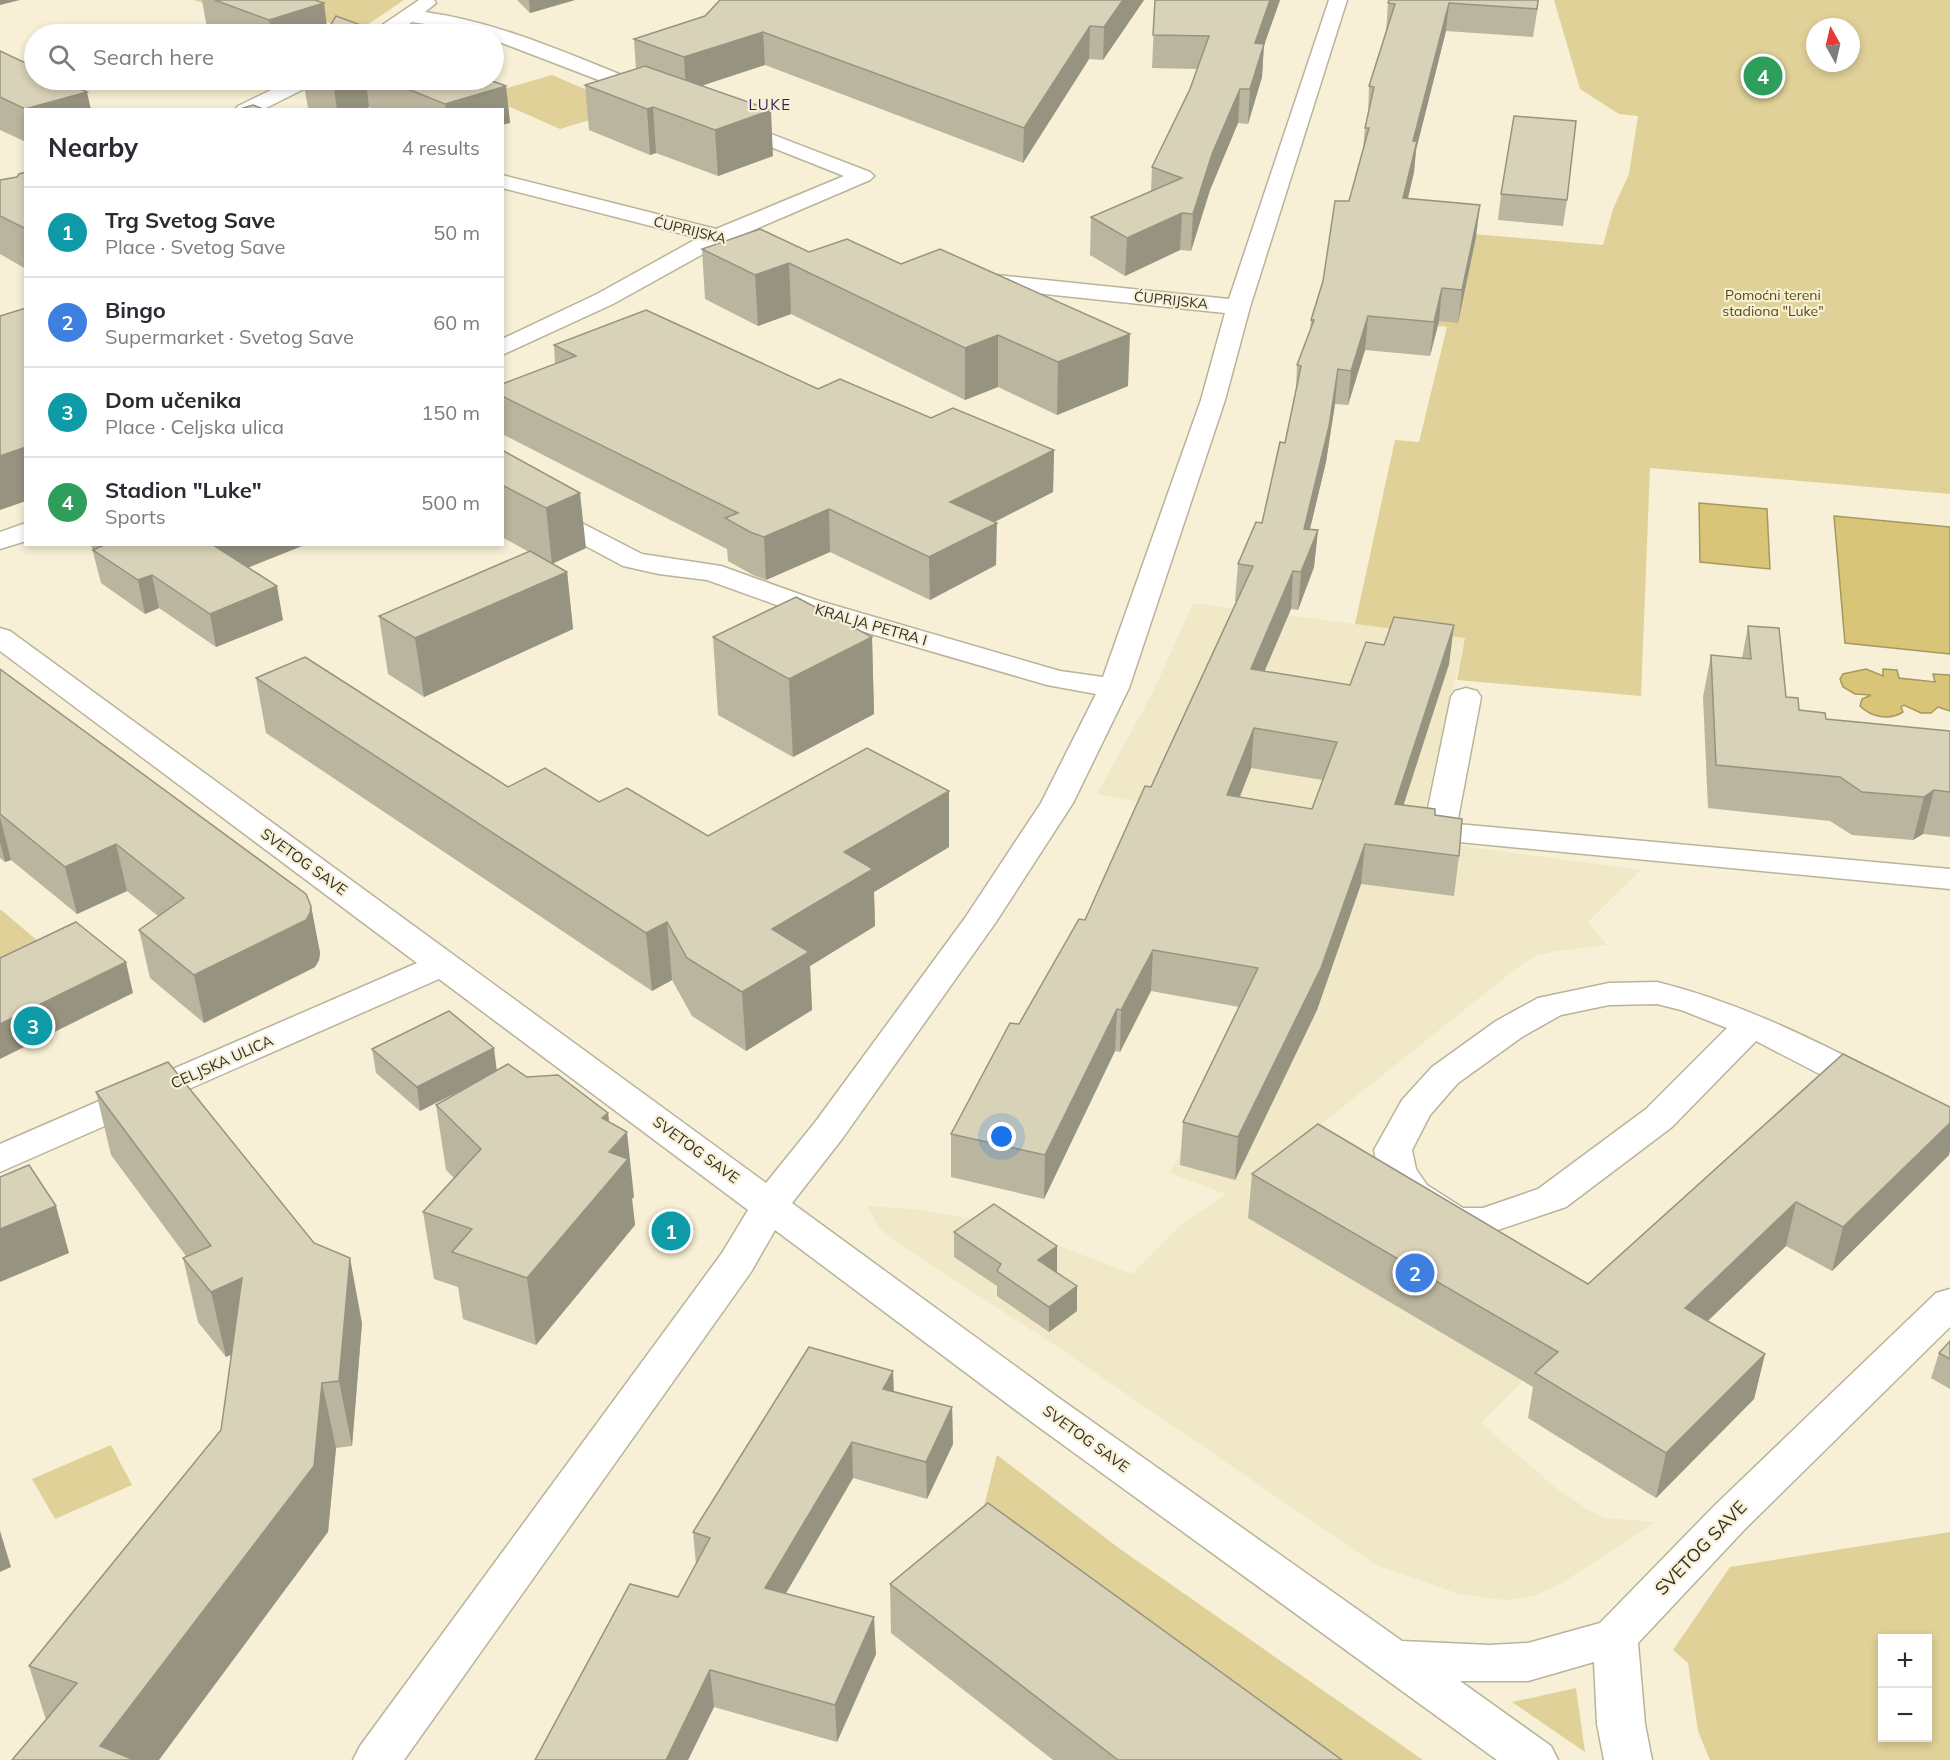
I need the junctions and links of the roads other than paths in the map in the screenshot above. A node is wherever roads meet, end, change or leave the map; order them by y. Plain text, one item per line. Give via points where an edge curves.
1 (431, 0) edge
2 (1332, 0) edge
3 (410, 16) junction
4 (398, 24) edge
5 (462, 24) edge
6 (504, 38) edge
7 (286, 90) edge
8 (670, 101) edge
9 (248, 108) edge
10 (712, 117) edge
11 (504, 182) edge
12 (717, 237) junction
13 (752, 244) edge
14 (958, 278) edge
15 (1238, 307) junction
16 (504, 347) edge
17 (504, 491) edge
18 (24, 532) edge
19 (0, 541) edge
20 (0, 637) edge
21 (1114, 688) junction
22 (1466, 698) dead end
23 (1950, 879) edge
24 (443, 963) junction
25 (1751, 1025) junction
26 (1950, 1126) edge
27 (0, 1159) edge
28 (770, 1204) junction
29 (1950, 1303) edge
30 (1615, 1637) junction
31 (1394, 1659) junction
32 (377, 1760) edge
33 (1534, 1760) edge
34 (1628, 1760) edge

1 - 3 street
2 - 15 street
3 - 4 street
3 - 5 street
6 - 8 street
7 - 9 street
10 - 12 street via 863,176
11 - 12 street, ĆUPRIJSKA
12 - 13 street, ĆUPRIJSKA
12 - 16 street via 605,299
14 - 15 street, ĆUPRIJSKA
15 - 21 street via 1213,400
17 - 21 street, KRALJA PETRA I via 633,560 711,572 806,606 1057,679
18 - 19 street
20 - 24 street, SVETOG SAVE
21 - 28 street via 1057,803 979,922 829,1130
22 - 23 street via 1439,832
24 - 27 street, CELJSKA ULICA
24 - 28 street, SVETOG SAVE
25 - 25 street via 1659,1118 1552,1198 1486,1221 1456,1222 1413,1194 1398,1172 1393,1150 1415,1109 1445,1075 1509,1029 1550,1006 1609,994 1657,993 1693,1002
25 - 26 street
28 - 31 street, SVETOG SAVE via 1044,1409
28 - 32 street via 736,1262
29 - 30 street, SVETOG SAVE via 1730,1517
30 - 31 street via 1528,1662
30 - 34 street via 1621,1724
31 - 33 street, SVETOG SAVE

